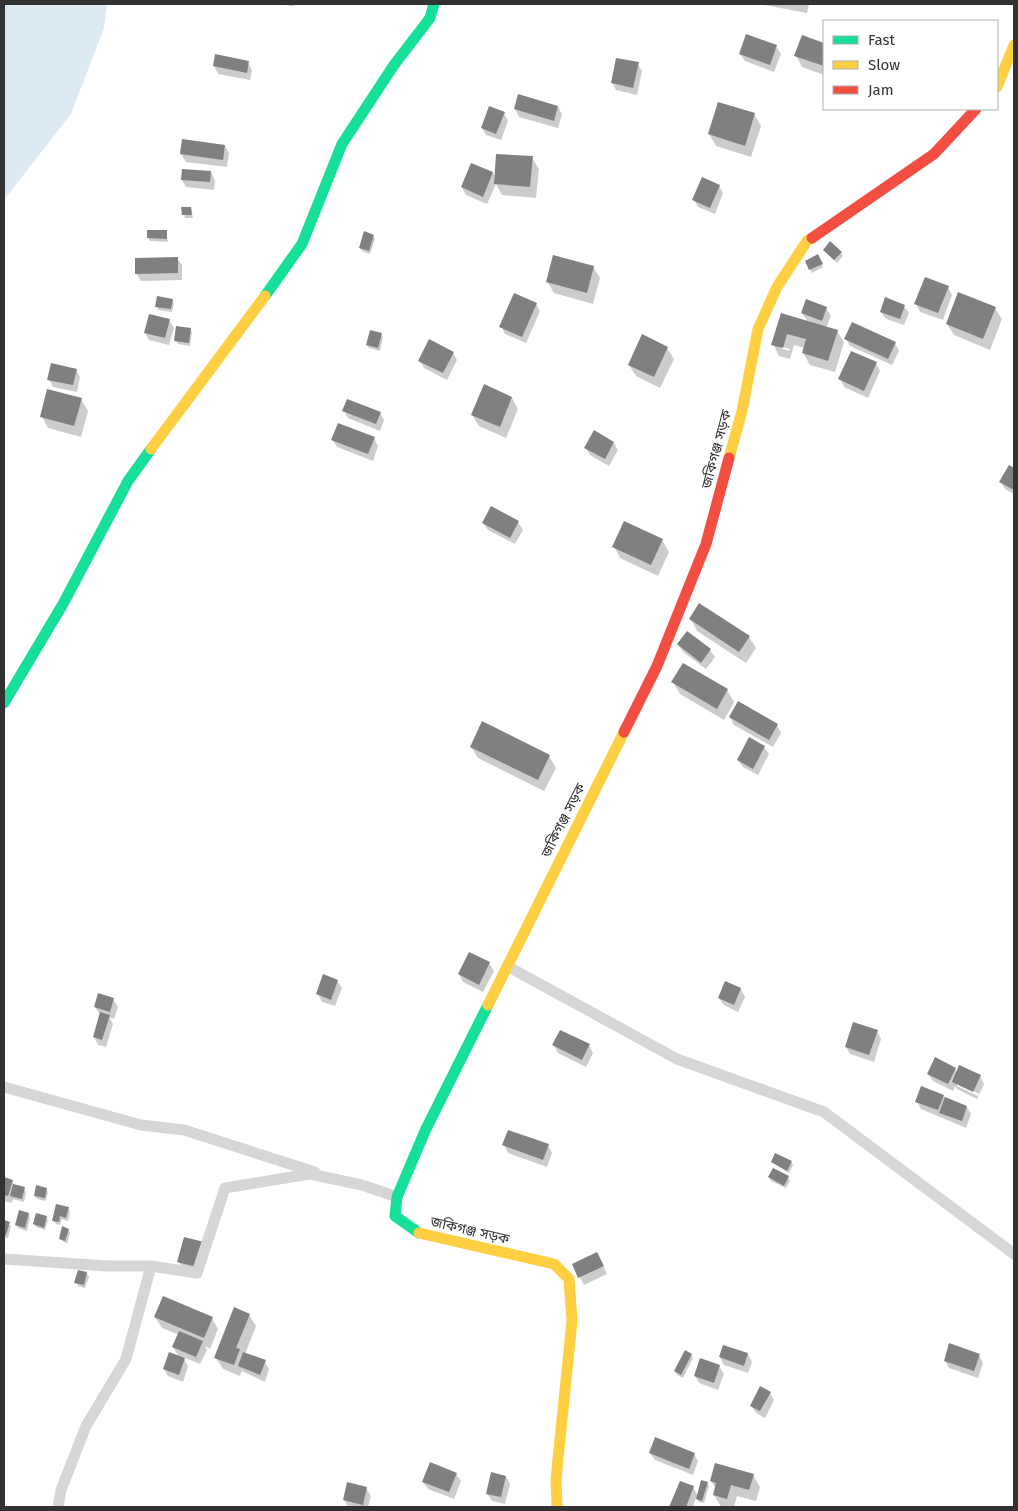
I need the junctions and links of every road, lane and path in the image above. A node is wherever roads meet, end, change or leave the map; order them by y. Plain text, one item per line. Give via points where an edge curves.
1 (434, 4) edge
2 (1014, 45) edge
3 (998, 85) edge
4 (975, 110) edge
5 (4, 704) edge
6 (507, 966) junction
7 (4, 1087) edge
8 (398, 1195) junction
9 (1014, 1254) edge
10 (4, 1259) edge
11 (151, 1266) junction
12 (58, 1507) edge
13 (557, 1507) edge

1 - 5 main road via 430,18 394,65 342,144 302,244 238,336 128,481 63,604
2 - 3 main road
4 - 6 main road, জকিগঞ্জ সড়ক via 934,154 807,241 777,287 758,329 742,411 706,544 657,666
6 - 8 main road, জকিগঞ্জ সড়ক via 425,1131
6 - 9 street via 677,1059 824,1112
7 - 8 street via 141,1125 184,1130 322,1175
8 - 11 street via 310,1174 225,1188 197,1273
8 - 13 main road, জকিগঞ্জ সড়ক via 395,1216 419,1233 554,1264 569,1279 572,1321 556,1479
10 - 11 street
11 - 12 street via 126,1359 86,1426 61,1490

